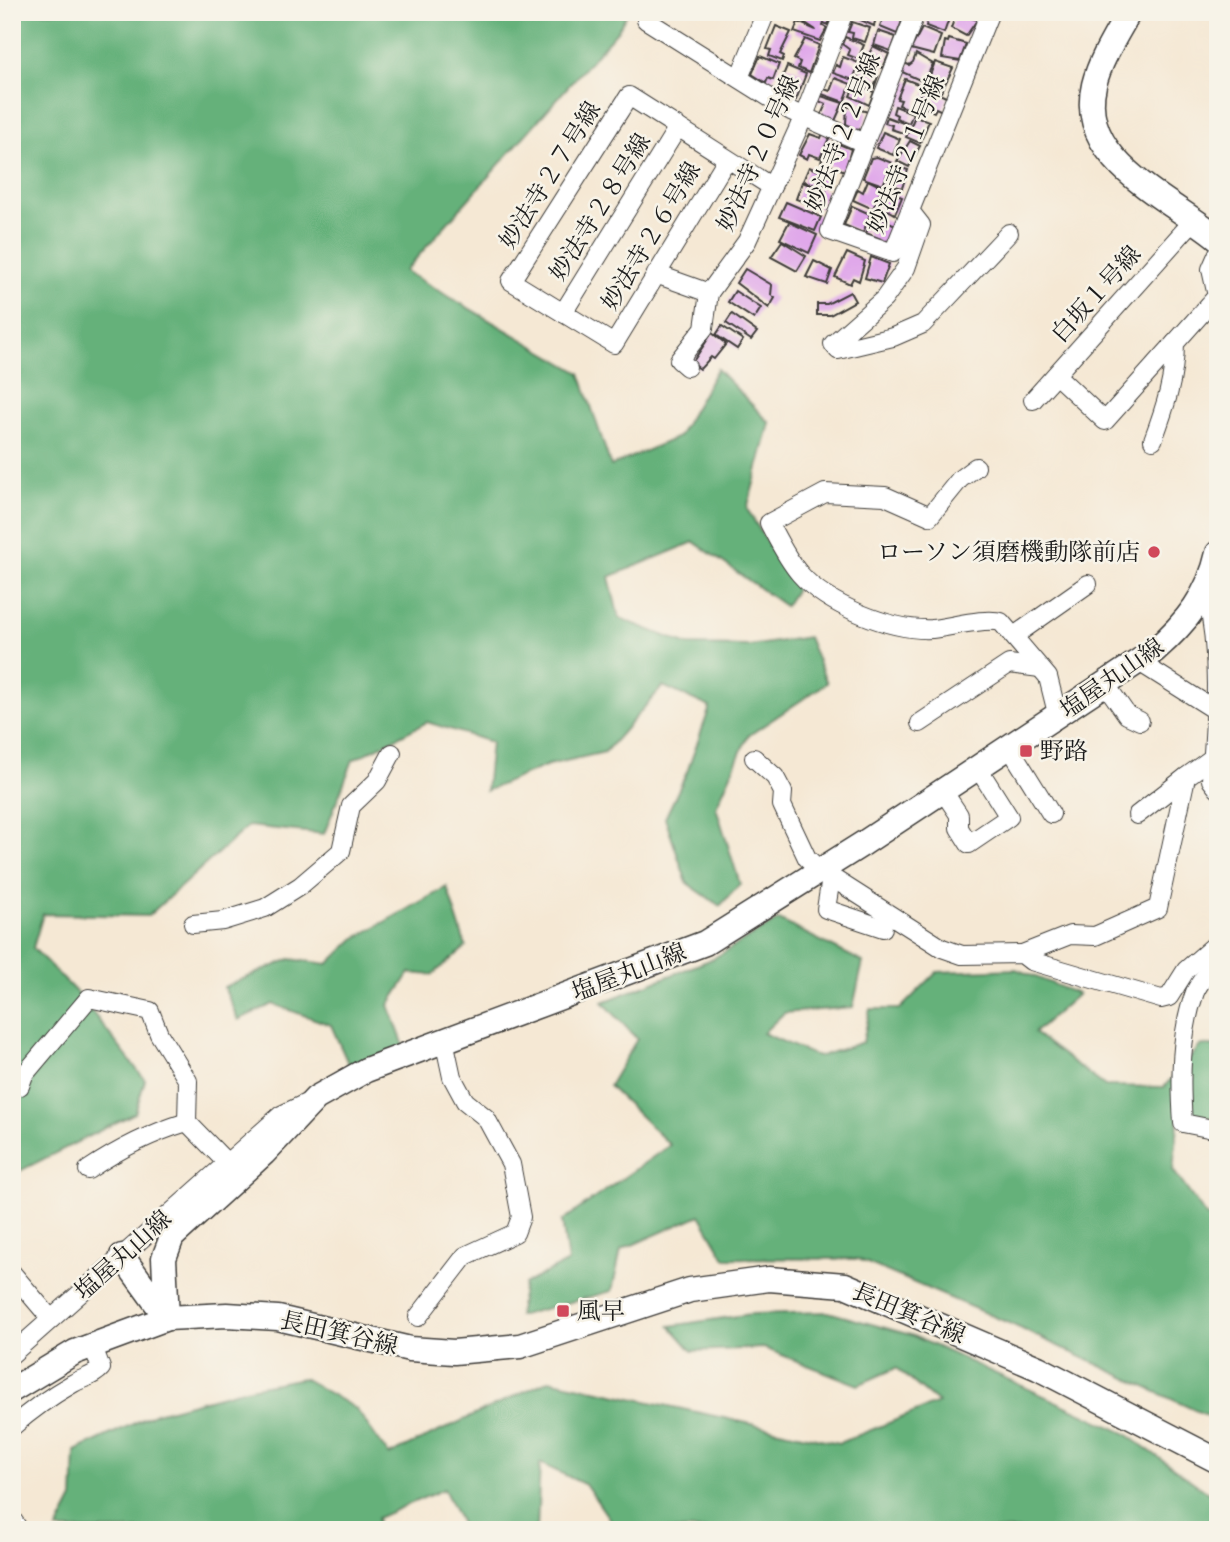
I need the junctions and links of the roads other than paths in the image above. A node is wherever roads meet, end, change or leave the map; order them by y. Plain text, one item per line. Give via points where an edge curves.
1 (766, 12) edge
2 (844, 12) edge
3 (916, 12) edge
4 (990, 12) edge
5 (1129, 12) edge
6 (646, 20) dead end
7 (739, 78) junction
8 (804, 116) junction
9 (678, 127) junction
10 (864, 143) junction
11 (727, 159) junction
12 (772, 187) junction
13 (910, 211) junction
14 (831, 231) joint
15 (1009, 233) dead end
16 (1212, 235) edge
17 (656, 274) junction
18 (512, 281) joint
19 (709, 293) junction
20 (563, 313) junction
21 (1175, 343) junction
22 (687, 367) dead end
23 (1056, 375) junction
24 (1033, 400) dead end
25 (1153, 440) dead end
26 (976, 467) dead end
27 (1214, 571) edge
28 (1088, 584) dead end
29 (1014, 636) junction
30 (1139, 662) junction
31 (1040, 668) junction
32 (1106, 685) junction
33 (1215, 710) junction
34 (1058, 717) junction
35 (1140, 721) dead end
36 (920, 723) dead end
37 (1010, 748) junction
38 (392, 753) dead end
39 (754, 758) dead end
40 (1213, 758) junction
41 (978, 768) junction
42 (1186, 777) junction
43 (1218, 789) edge
44 (943, 790) junction
45 (1051, 814) dead end
46 (1138, 816) dead end
47 (825, 874) junction
48 (193, 924) dead end
49 (883, 928) dead end
50 (1217, 950) edge
51 (1022, 954) junction
52 (443, 1040) junction
53 (20, 1086) dead end
54 (316, 1098) junction
55 (187, 1122) junction
56 (1218, 1130) edge
57 (227, 1163) junction
58 (88, 1170) dead end
59 (122, 1256) junction
60 (12, 1273) edge
61 (418, 1317) dead end
62 (167, 1318) junction
63 (51, 1319) junction
64 (92, 1344) junction
65 (12, 1354) edge
66 (12, 1390) edge
67 (12, 1427) edge
68 (1218, 1461) edge

1 - 7 street
2 - 8 street, 妙法寺２０号線
3 - 10 street, 妙法寺２２号線
4 - 13 street, 妙法寺２１号線
5 - 16 street via 1097,75 1093,118 1113,159
6 - 7 street
7 - 8 street
8 - 10 street
8 - 12 street, 妙法寺２０号線
9 - 11 street
9 - 18 street, 妙法寺２７号線 via 629,96
9 - 20 street, 妙法寺２８号線
10 - 14 street, 妙法寺２２号線
11 - 12 street
11 - 17 street, 妙法寺２６号線
12 - 19 street, 妙法寺２０号線 via 747,241
13 - 14 street, 妙法寺２１号線 via 893,253
13 - 15 street via 921,225 906,268 884,299 833,344 838,350 893,337 923,324
16 - 21 street via 1211,269 1217,296
16 - 23 street, 白坂１号線
17 - 19 street
17 - 20 street, 妙法寺２６号線 via 614,344
18 - 20 street, 妙法寺２６号線
19 - 22 street via 704,328 679,360
21 - 23 street via 1105,421
21 - 25 street via 1175,368
23 - 24 street, 白坂１号線
26 - 29 street via 930,516 885,496 825,493 769,523 789,558 816,589 864,615 912,630 962,627 991,619 1002,622
27 - 30 street, 塩屋丸山線 via 1179,629
27 - 33 street
28 - 29 street
29 - 31 street
30 - 32 street, 塩屋丸山線
30 - 33 street
31 - 34 street via 1048,677
31 - 36 street via 1009,664
32 - 34 street, 塩屋丸山線
32 - 35 street via 1128,715
33 - 40 street
34 - 37 street, 塩屋丸山線
37 - 41 street, 塩屋丸山線
37 - 45 street
38 - 48 street via 377,781 351,806 341,851 265,908 223,921
39 - 47 street via 775,777 802,848
40 - 42 street
40 - 43 street via 1211,780
41 - 44 street, 塩屋丸山線
41 - 44 street via 1009,817 969,844 959,828 959,815
42 - 46 street
42 - 51 street via 1158,908 1095,936 1070,935
44 - 47 street, 塩屋丸山線
47 - 49 street via 826,909
47 - 51 street via 961,956
47 - 52 street, 塩屋丸山線 via 692,949
50 - 51 street via 1186,970 1169,997 1161,999 1031,961
50 - 56 street via 1190,1009 1180,1088 1184,1123
52 - 54 street, 塩屋丸山線 via 366,1070
52 - 61 street via 465,1101 486,1118 511,1164 521,1217 514,1233 465,1256
53 - 55 street via 24,1075 89,998 138,1008 150,1011 188,1081
54 - 57 street, 塩屋丸山線 via 281,1115
54 - 62 street via 172,1237 164,1258
55 - 57 street
55 - 58 street via 156,1132
57 - 59 street, 塩屋丸山線
59 - 62 street
59 - 63 street, 塩屋丸山線
60 - 63 street
62 - 64 street, 長田箕谷線
62 - 68 street, 長田箕谷線 via 278,1318 410,1349 454,1352 520,1346 690,1290 769,1279 845,1285 1038,1368
63 - 65 street, 塩屋丸山線
64 - 66 street, 長田箕谷線
64 - 67 street via 101,1368 92,1378 51,1396

